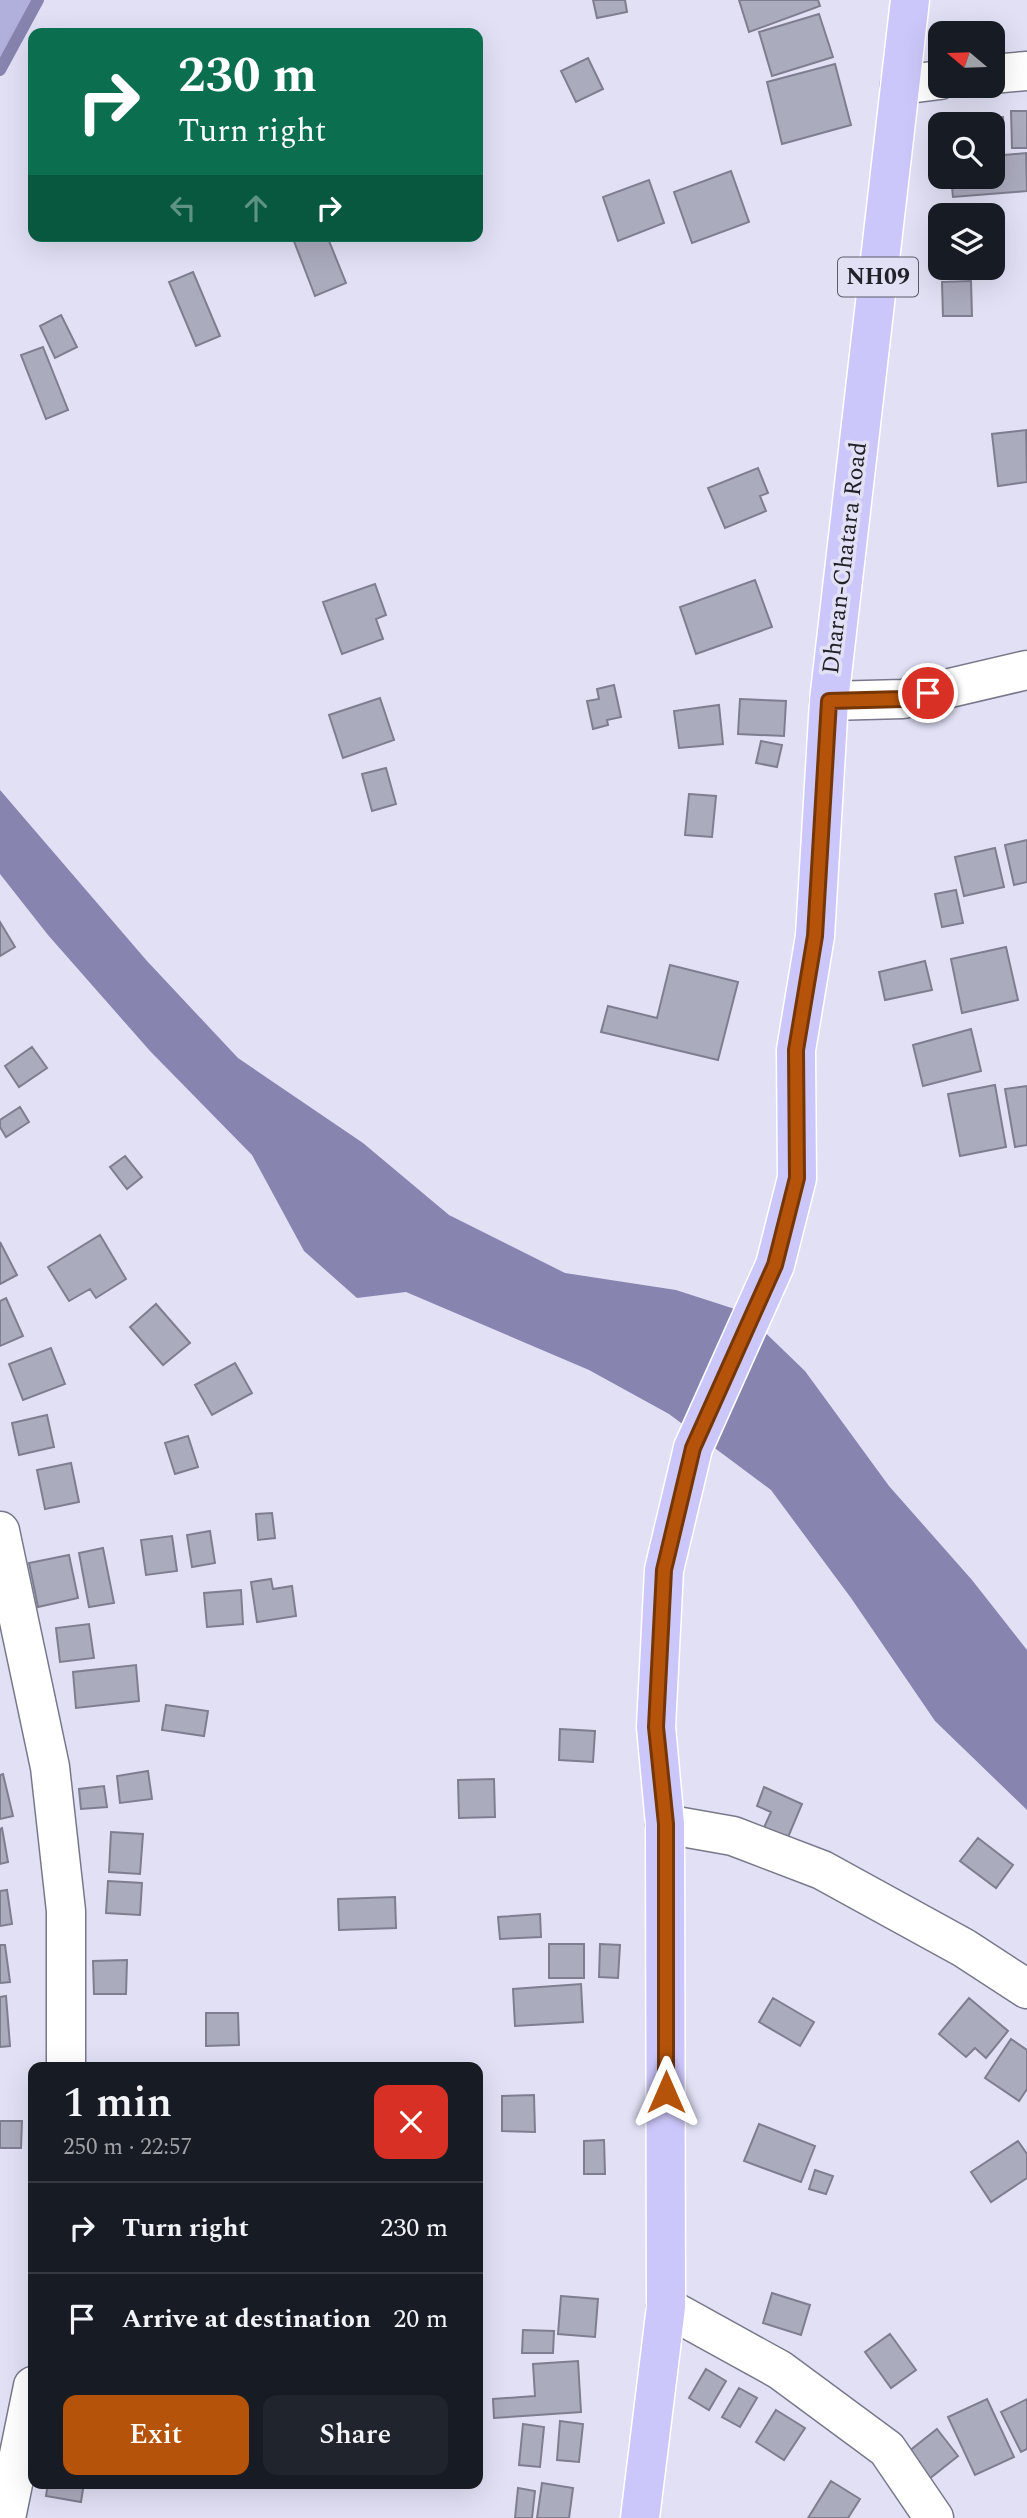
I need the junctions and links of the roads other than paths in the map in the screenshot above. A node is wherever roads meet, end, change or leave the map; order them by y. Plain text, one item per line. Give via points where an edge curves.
1 (910, 0) edge
2 (1027, 71) edge
3 (1005, 74) edge
4 (928, 82) edge
5 (900, 85) junction
6 (1027, 670) edge
7 (829, 701) junction
8 (0, 1531) edge
9 (666, 1824) junction
10 (1027, 1989) edge
11 (66, 2062) edge
12 (666, 2307) junction
13 (28, 2410) edge
14 (6, 2518) edge
15 (640, 2518) edge
16 (934, 2518) edge

1 - 5 main road, Dharan-Chatara Road / NH09
2 - 3 street
4 - 5 street
5 - 7 main road, Dharan-Chatara Road / NH09
6 - 7 street via 903,699
7 - 9 main road, Dharan-Chatara Road / NH09 via 815,936 796,1050 797,1178 775,1265 693,1448 664,1570 656,1727
8 - 11 street via 50,1767 66,1911
9 - 10 street via 733,1836 822,1870 964,1948
9 - 12 main road, Dharan-Chatara Road / NH09
12 - 15 main road, Dharan-Chatara Road / NH09
12 - 16 street via 780,2370 887,2449
13 - 14 street

